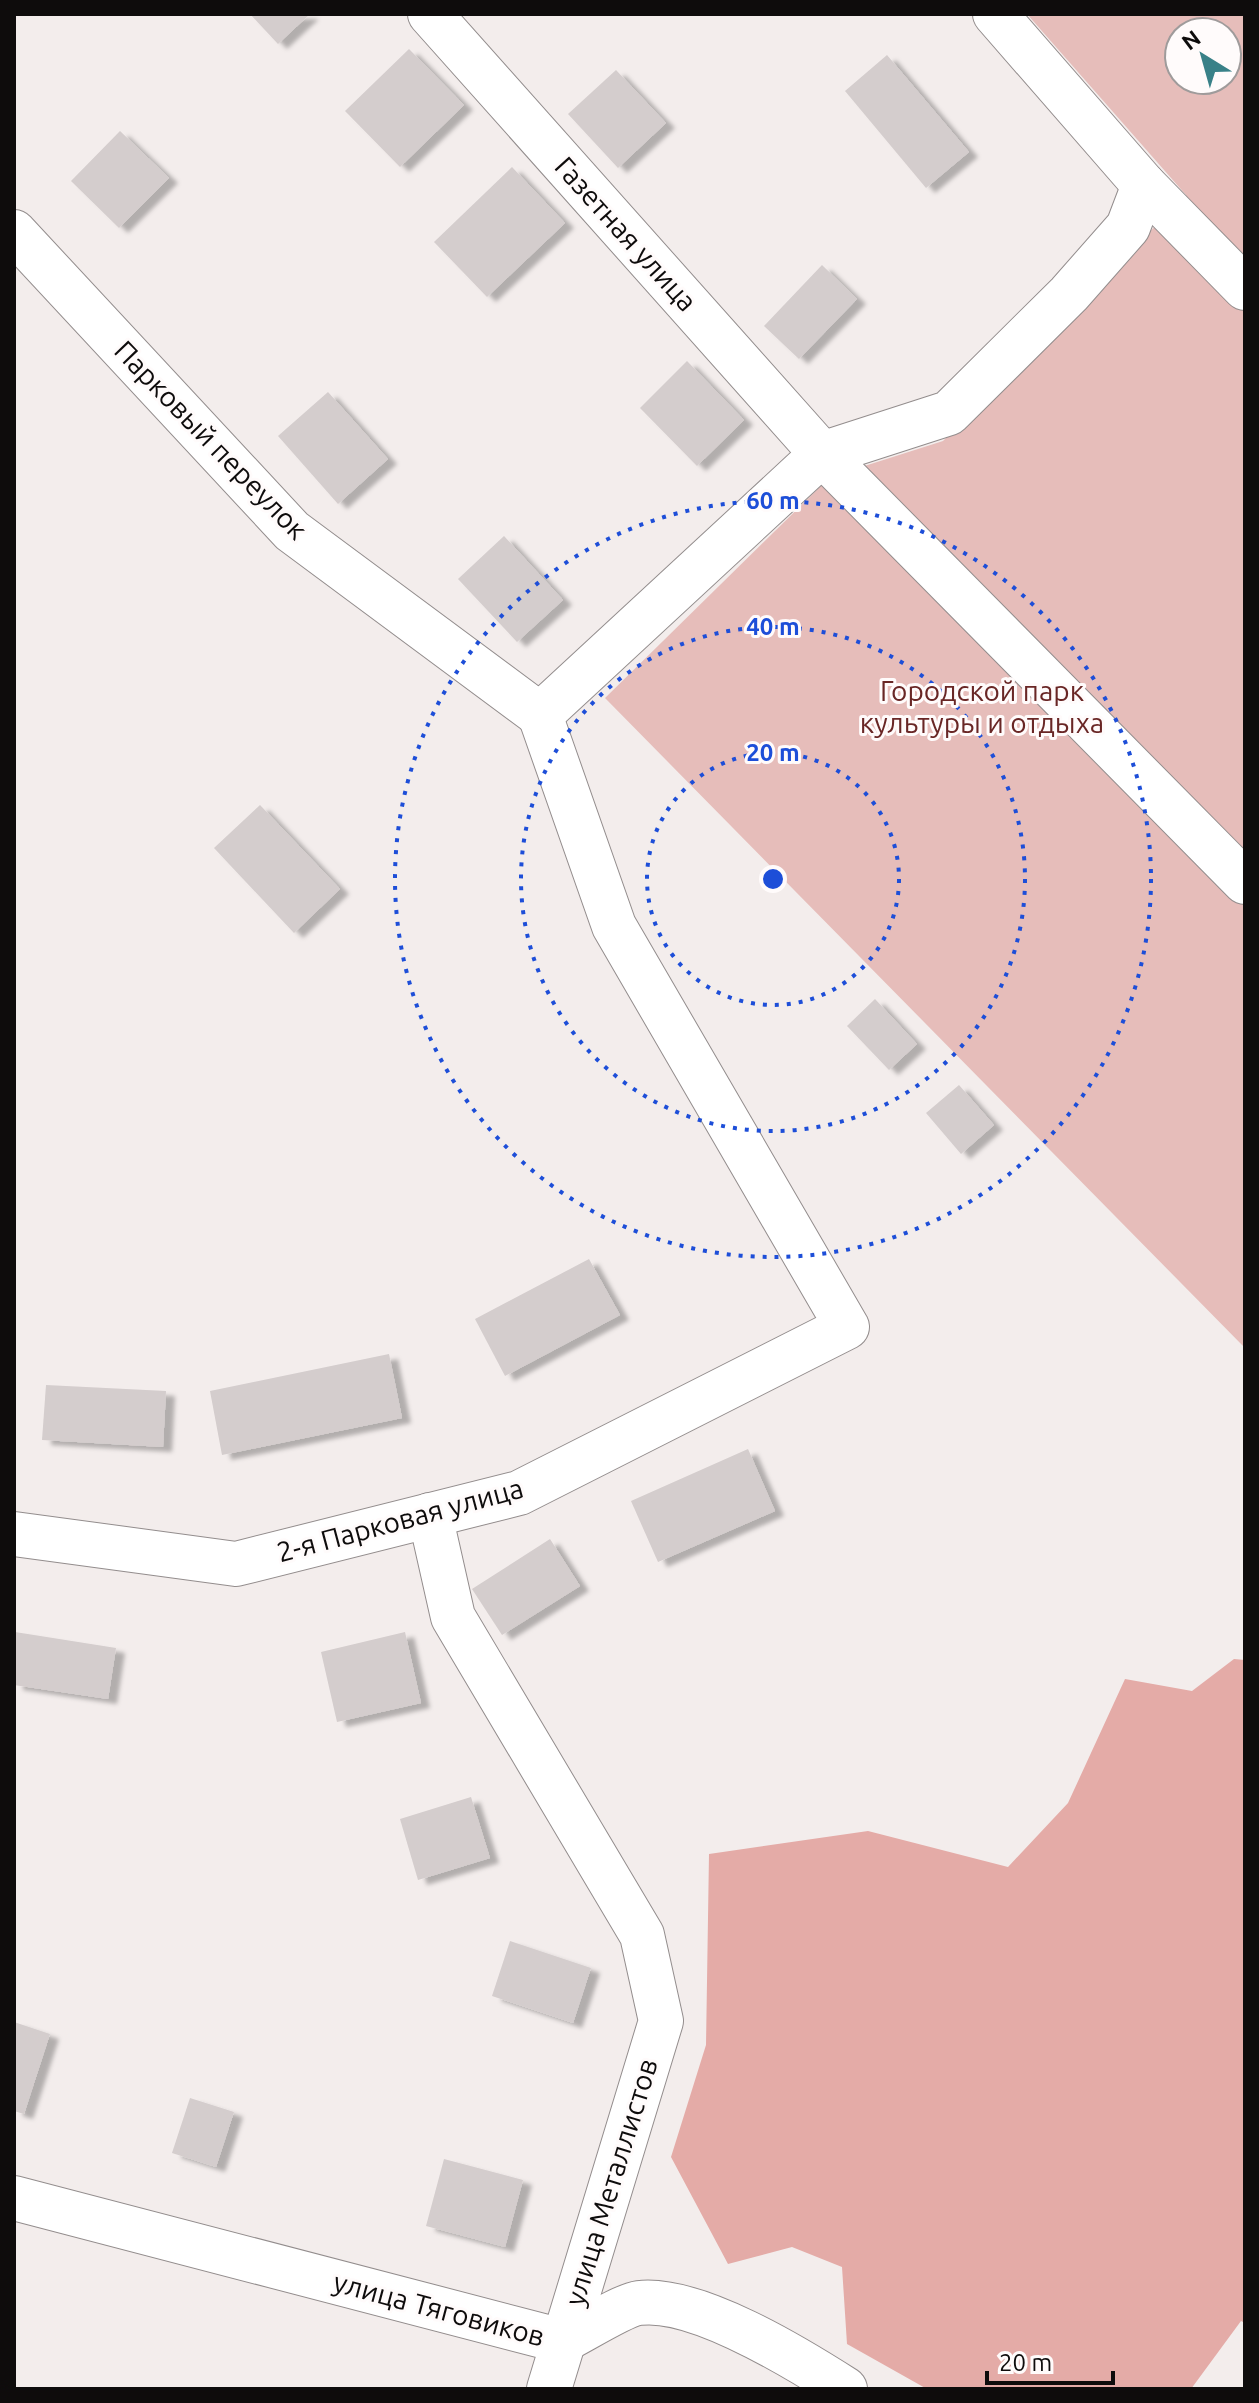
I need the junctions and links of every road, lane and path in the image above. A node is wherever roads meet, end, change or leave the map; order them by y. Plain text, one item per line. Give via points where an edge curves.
1 (430, 14) edge
2 (995, 14) edge
3 (1144, 185) junction
4 (14, 232) edge
5 (1245, 288) edge
6 (822, 454) junction
7 (540, 715) junction
8 (1245, 882) edge
9 (430, 1515) junction
10 (14, 1534) edge
11 (14, 2198) edge
12 (562, 2341) junction
13 (549, 2389) edge
14 (845, 2389) edge

1 - 6 street, Газетная улица
2 - 3 street
3 - 5 street
3 - 6 street via 1128,227 949,413
4 - 7 street, Парковый переулок via 292,531
6 - 7 street
6 - 8 street, Газетная улица
7 - 9 street, 2-я Парковая улица via 614,926 847,1327 519,1493
9 - 10 street, 2-я Парковая улица via 236,1564
9 - 12 street, улица Металлистов via 453,1617 642,1935 661,2021
11 - 12 street, улица Тяговиков
12 - 13 street, улица Металлистов
12 - 14 street, улица Тяговиков via 638,2303 684,2309 735,2327

